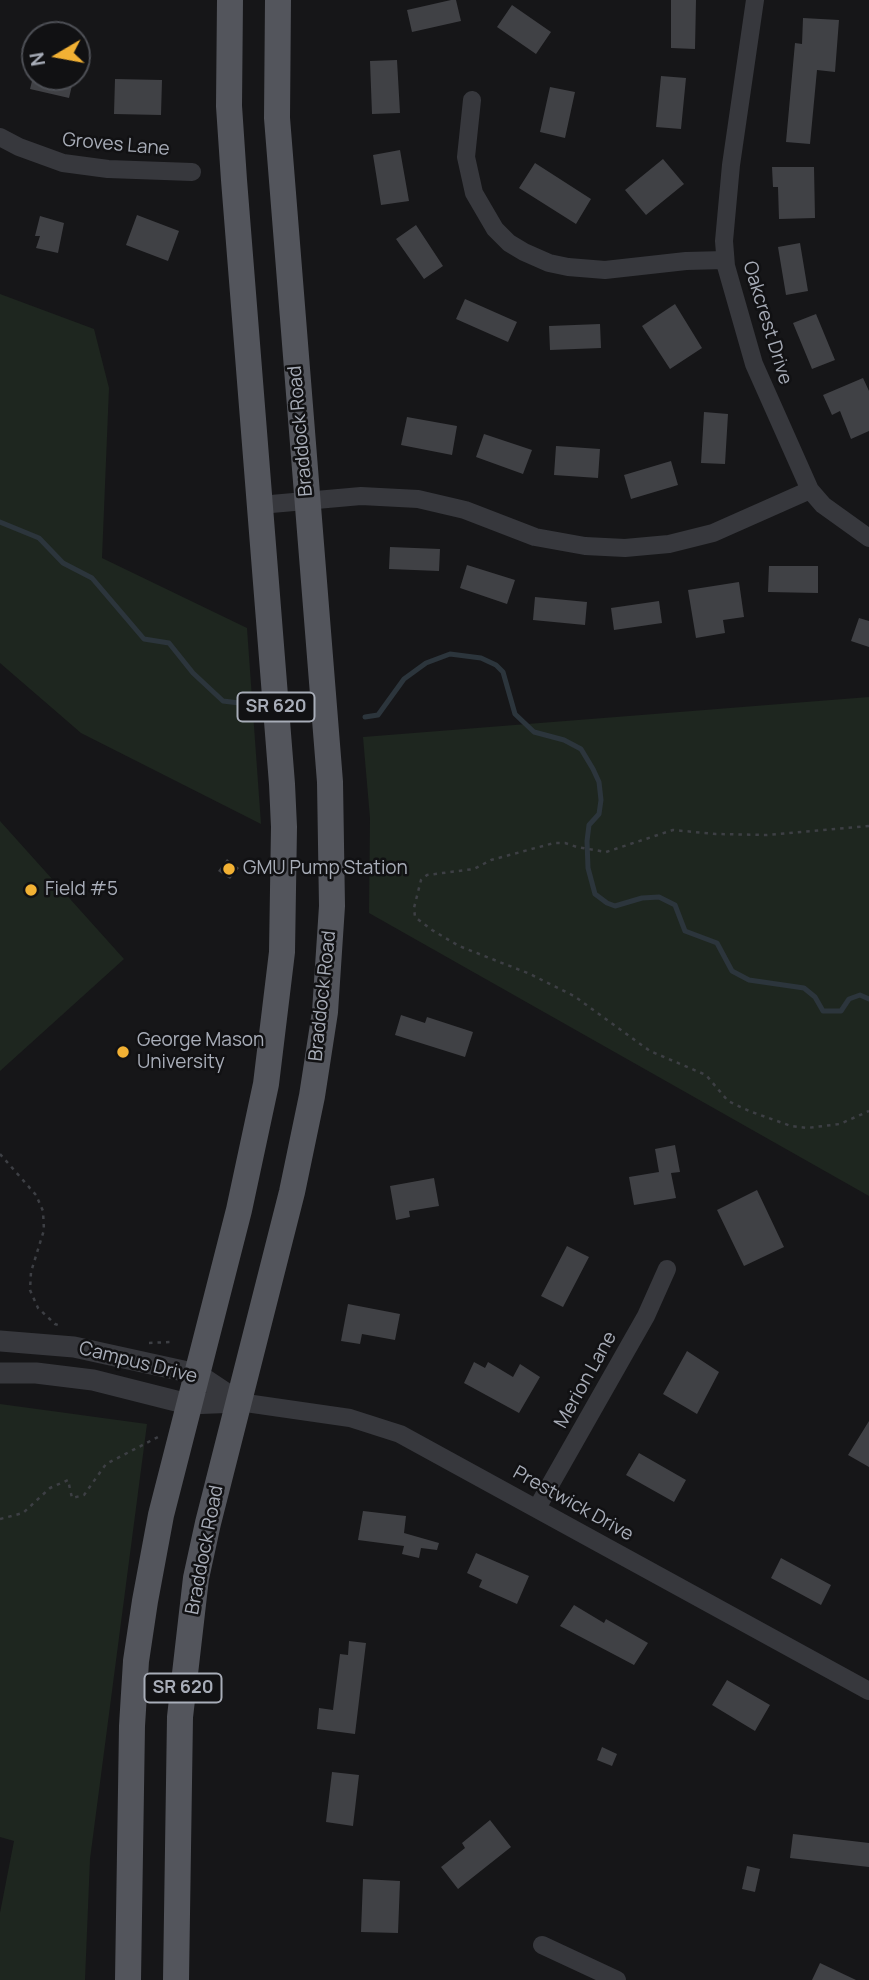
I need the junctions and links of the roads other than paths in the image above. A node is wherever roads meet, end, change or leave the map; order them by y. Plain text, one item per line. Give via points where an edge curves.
1 (230, 0) edge
2 (278, 0) edge
3 (755, 0) edge
4 (472, 100) dead end
5 (0, 137) edge
6 (192, 172) dead end
7 (725, 260) junction
8 (810, 491) junction
9 (307, 500) junction
10 (260, 505) junction
11 (869, 538) edge
12 (667, 1269) dead end
13 (0, 1341) edge
14 (0, 1373) edge
15 (197, 1374) junction
16 (239, 1402) junction
17 (188, 1404) junction
18 (537, 1508) junction
19 (867, 1685) edge
20 (542, 1945) dead end
21 (128, 1980) edge
22 (176, 1980) edge
23 (617, 1980) edge

1 - 10 main road, SR 620 via 231,131
2 - 9 main road, Braddock Road / SR 620 via 277,118
3 - 7 street, Oakcrest Drive via 731,165
4 - 7 street via 466,157 474,193 509,243 549,263 605,270
5 - 6 street, Groves Lane via 63,163
7 - 8 street, Oakcrest Drive via 754,364
8 - 9 street via 713,533 625,548 535,537 466,510 418,499 361,496
8 - 11 street, Oakcrest Drive
9 - 10 street
9 - 16 main road, Braddock Road / SR 620 via 330,782 332,906 325,1012 292,1192
10 - 15 main road, SR 620 via 282,784 282,952 266,1084
12 - 18 street, Merion Lane via 646,1316
13 - 15 street, Campus Drive via 74,1347
14 - 17 street, Campus Drive via 93,1380
15 - 16 street, Campus Drive
15 - 17 main road, SR 620
16 - 17 street, Campus Drive
16 - 18 street, Prestwick Drive via 382,1427
16 - 22 main road, Braddock Road / SR 620 via 199,1567 187,1652 180,1717
17 - 21 main road, SR 620 via 161,1515 136,1661
18 - 19 street, Prestwick Drive
20 - 23 street

